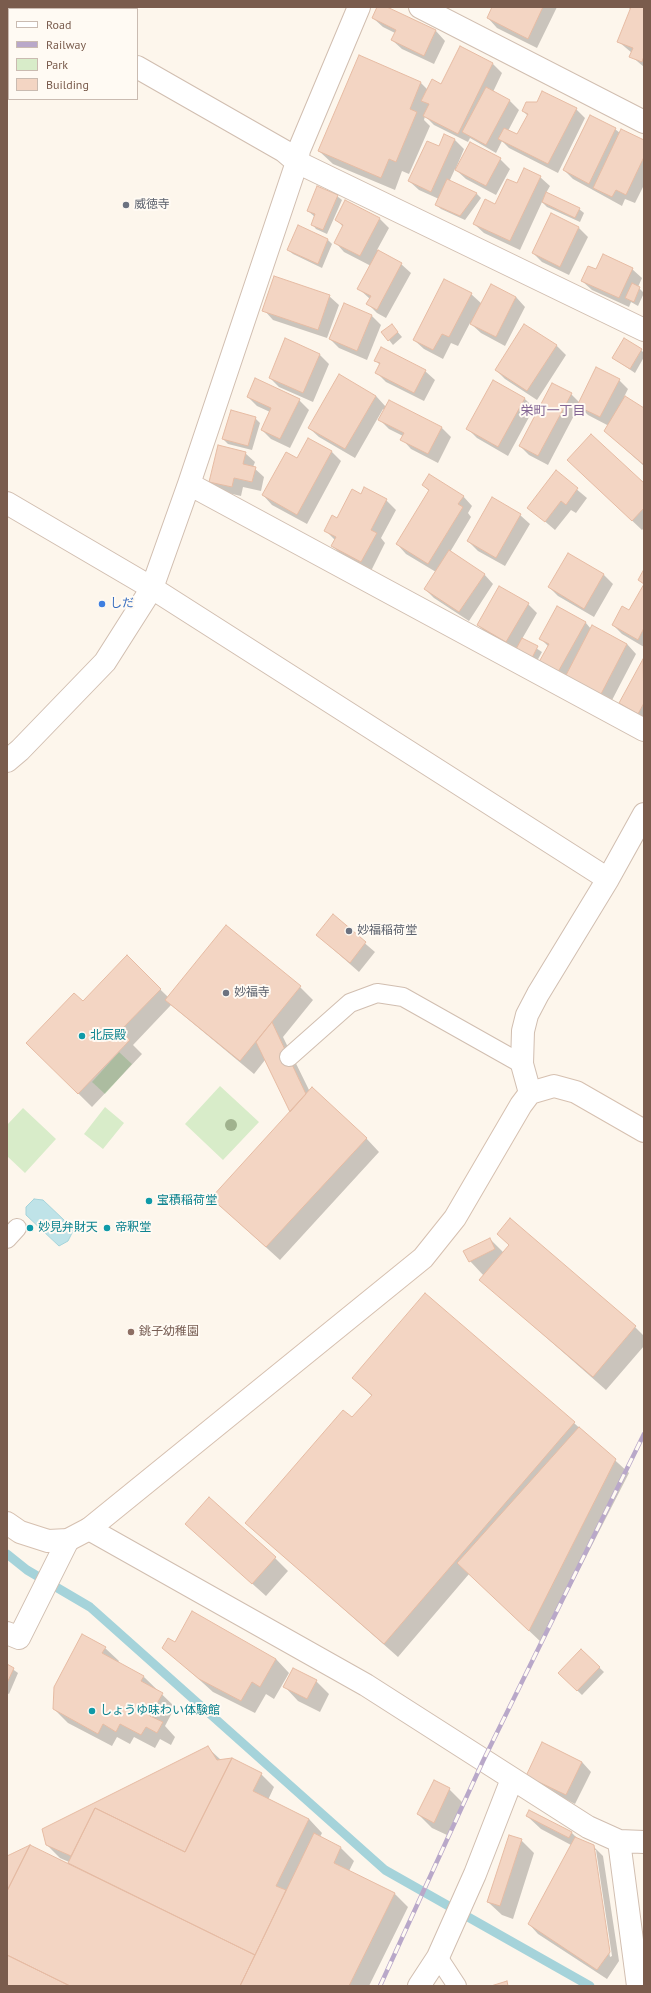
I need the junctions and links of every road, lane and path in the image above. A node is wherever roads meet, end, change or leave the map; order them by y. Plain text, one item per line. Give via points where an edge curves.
1 (359, 7) edge
2 (420, 7) edge
3 (138, 68) edge
4 (644, 122) edge
5 (297, 162) junction
6 (644, 330) edge
7 (189, 484) junction
8 (7, 503) edge
9 (152, 588) junction
10 (644, 730) edge
11 (7, 761) edge
12 (644, 814) edge
13 (608, 879) junction
14 (289, 1057) dead end
15 (522, 1064) junction
16 (530, 1093) junction
17 (644, 1131) edge
18 (7, 1523) edge
19 (89, 1529) junction
20 (68, 1540) junction
21 (7, 1633) edge
22 (512, 1779) junction
23 (619, 1841) junction
24 (644, 1842) edge
25 (438, 1956) junction
26 (419, 1986) edge
27 (457, 1986) edge
28 (638, 1986) edge

1 - 5 street via 299,150
2 - 4 street
3 - 5 street via 284,151
5 - 6 street
5 - 7 street
7 - 9 street
7 - 10 street
8 - 9 street
9 - 11 street via 105,662
9 - 13 street
12 - 13 street
13 - 15 street via 527,1015
14 - 15 lane via 350,1003 377,993 403,997
15 - 16 street
16 - 17 street via 554,1086 576,1092
16 - 19 street via 520,1105 455,1218 423,1258
18 - 20 street via 20,1532 48,1541
19 - 20 street
19 - 22 street via 366,1685
20 - 21 street via 19,1638
22 - 23 street via 588,1827
22 - 25 street via 475,1874
23 - 24 street
23 - 28 street
25 - 26 street
25 - 27 lane

